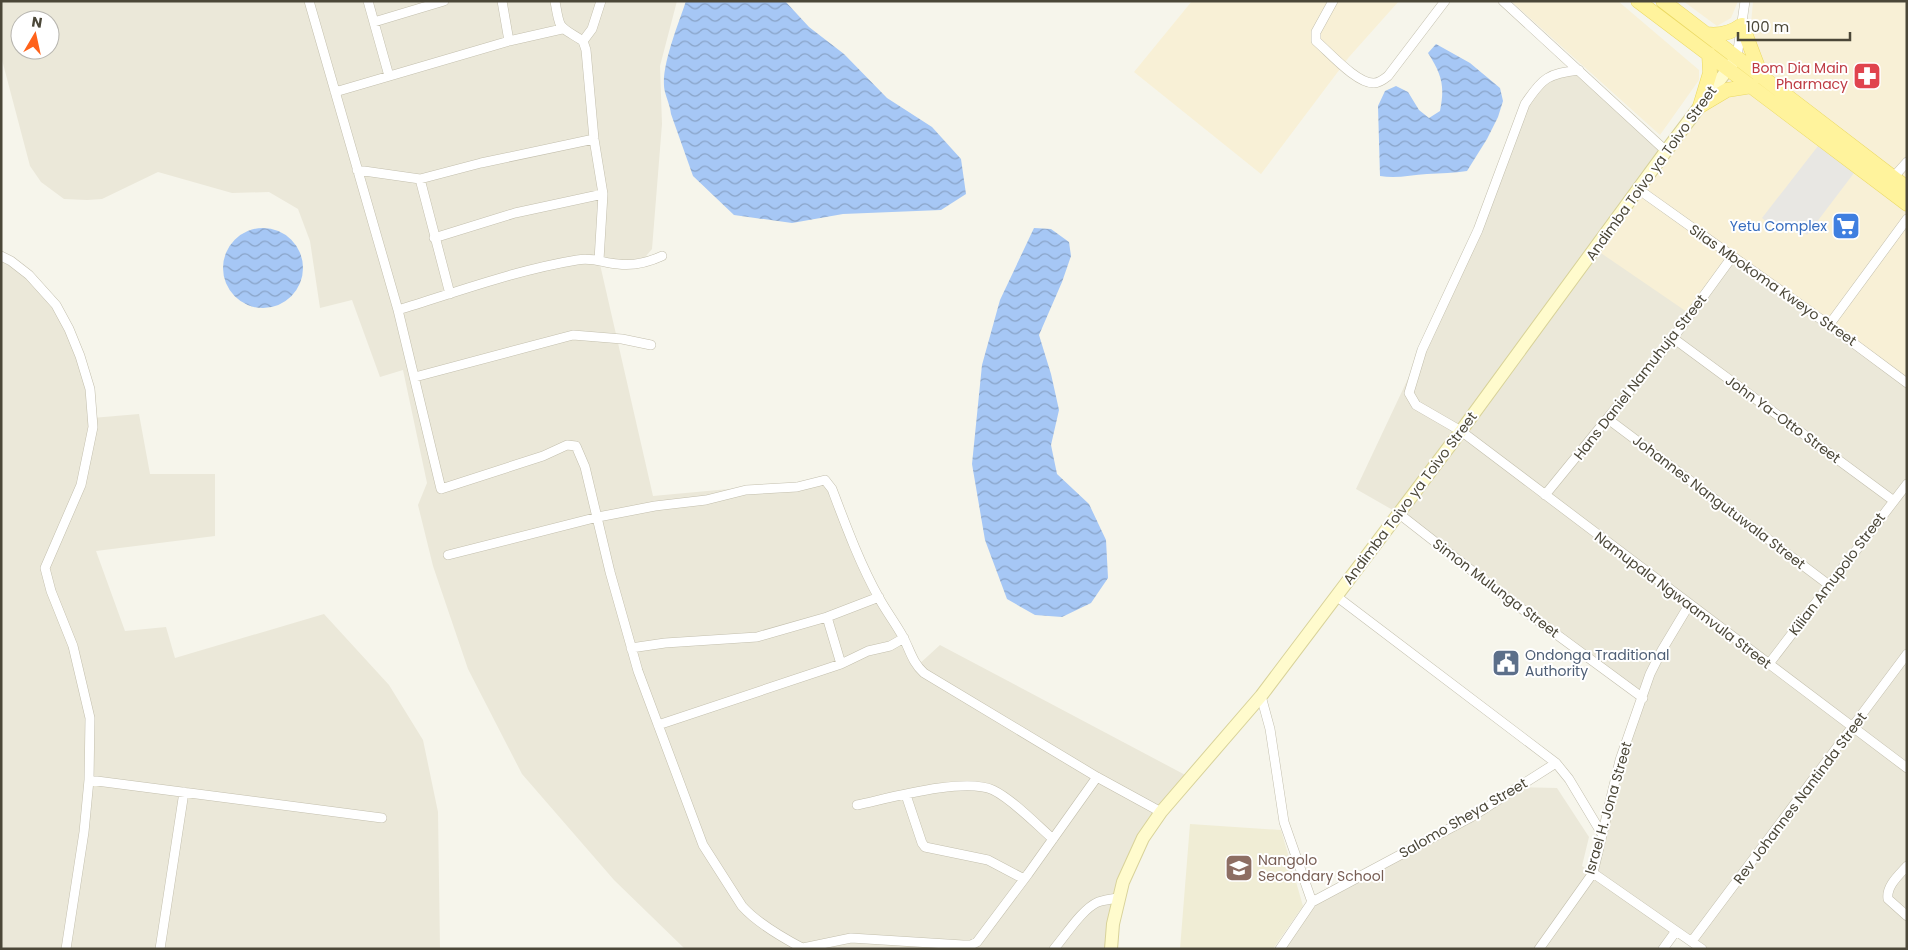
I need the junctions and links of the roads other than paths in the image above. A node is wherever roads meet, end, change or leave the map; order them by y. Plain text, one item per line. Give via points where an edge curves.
1 (309, 1) edge
2 (368, 1) edge
3 (444, 1) edge
4 (502, 1) edge
5 (555, 1) edge
6 (601, 1) edge
7 (1333, 1) edge
8 (1444, 1) edge
9 (1503, 1) edge
10 (1640, 1) edge
11 (1663, 1) edge
12 (1746, 1) edge
13 (374, 22) junction
14 (1742, 25) junction
15 (562, 29) junction
16 (1706, 34) junction
17 (583, 40) junction
18 (509, 41) junction
19 (1708, 54) junction
20 (1737, 57) junction
21 (1728, 69) junction
22 (1580, 70) junction
23 (389, 76) junction
24 (1757, 81) junction
25 (335, 92) junction
26 (1700, 106) junction
27 (594, 139) junction
28 (1666, 151) junction
29 (1907, 162) edge
30 (357, 170) junction
31 (420, 179) junction
32 (1889, 183) junction
33 (1907, 188) edge
34 (1638, 189) junction
35 (603, 194) junction
36 (1907, 204) edge
37 (1907, 219) edge
38 (434, 238) junction
39 (1, 256) edge
40 (662, 256) dead end
41 (1732, 257) junction
42 (599, 260) junction
43 (450, 294) junction
44 (398, 310) junction
45 (1829, 324) junction
46 (1673, 338) junction
47 (651, 345) dead end
48 (415, 378) junction
49 (1907, 383) edge
50 (1608, 419) junction
51 (1461, 431) junction
52 (1907, 484) edge
53 (1545, 495) junction
54 (1894, 501) junction
55 (1398, 513) junction
56 (598, 517) junction
57 (448, 555) dead end
58 (1829, 585) junction
59 (1336, 596) junction
60 (879, 597) junction
61 (1689, 605) junction
62 (827, 617) junction
63 (904, 638) junction
64 (632, 648) junction
65 (1907, 654) edge
66 (841, 664) junction
67 (1768, 665) junction
68 (1261, 696) junction
69 (1643, 698) junction
70 (658, 725) junction
71 (1853, 728) junction
72 (1556, 763) junction
73 (1907, 768) edge
74 (1097, 777) junction
75 (89, 780) junction
76 (184, 792) junction
77 (906, 795) junction
78 (857, 805) dead end
79 (1161, 812) junction
80 (382, 818) dead end
81 (1602, 834) junction
82 (1053, 839) junction
83 (1907, 866) edge
84 (1593, 873) junction
85 (1024, 879) junction
86 (1118, 898) junction
87 (1312, 902) junction
88 (1907, 916) edge
89 (1676, 931) junction
90 (1692, 941) junction
91 (804, 948) edge
92 (66, 949) edge
93 (160, 949) edge
94 (1054, 949) edge
95 (1111, 949) edge
96 (1280, 949) edge
97 (1539, 949) edge
98 (1663, 949) edge
99 (1702, 949) edge

1 - 25 street
2 - 13 street
3 - 13 street
4 - 18 street
5 - 15 street
6 - 17 street via 596,21
7 - 8 street via 1316,32 1316,41 1356,76 1373,83 1388,76
9 - 22 street
10 - 19 main road
11 - 16 main road
12 - 14 street
13 - 23 street
14 - 16 main road via 1717,35
14 - 20 street
14 - 24 main road
15 - 17 street
15 - 18 street
16 - 20 main road
17 - 27 street
18 - 23 street
19 - 21 main road
19 - 26 main road via 1710,72
20 - 21 street, Andimba Toivo ya Toivo Street
20 - 24 main road
21 - 24 main road
21 - 26 street, Andimba Toivo ya Toivo Street
22 - 28 street
22 - 51 street, Namupala Ngwaamvula Street via 1550,76 1537,85 1525,104 1478,230 1422,350 1409,393 1411,399
23 - 25 street
24 - 26 main road via 1727,90
24 - 32 main road
25 - 30 street
26 - 28 street, Andimba Toivo ya Toivo Street
27 - 31 street
27 - 35 street
28 - 34 street, Andimba Toivo ya Toivo Street
29 - 32 street
30 - 31 street
30 - 44 street
31 - 38 street
32 - 33 main road
32 - 36 main road
34 - 41 street, Silas Mbokoma Kweyo Street
34 - 51 street, Andimba Toivo ya Toivo Street
35 - 38 street via 515,213
35 - 42 street
37 - 45 street
38 - 43 street
39 - 75 street via 29,275 56,306 69,330 90,389 93,427 81,485 44,568 73,646 90,718
40 - 42 street via 640,263 619,264
41 - 45 street, Silas Mbokoma Kweyo Street
41 - 46 street, Hans Daniel Namuhuja Street
42 - 43 street via 577,260 519,272
43 - 44 street
44 - 48 street
45 - 49 street, Silas Mbokoma Kweyo Street
46 - 50 street, Hans Daniel Namuhuja Street
46 - 54 street, John Ya-Otto Street
47 - 48 street via 573,335
48 - 56 street via 440,489 571,444 576,446 585,467
50 - 53 street, Hans Daniel Namuhuja Street
50 - 58 street, Johannes Nangutuwala Street
51 - 53 street, Namupala Ngwaamvula Street
51 - 55 street, Andimba Toivo ya Toivo Street
52 - 54 street, Kilian Amupolo Street
53 - 61 street, Namupala Ngwaamvula Street
54 - 58 street, Kilian Amupolo Street
55 - 59 street, Andimba Toivo ya Toivo Street
55 - 69 street, Simon Mulunga Street
56 - 57 street
56 - 60 street via 706,500 735,492 789,488 825,480
56 - 64 street
58 - 67 street, Kilian Amupolo Street
59 - 68 street, Andimba Toivo ya Toivo Street
59 - 72 street
60 - 62 street
60 - 63 street
61 - 67 street, Namupala Ngwaamvula Street
61 - 69 street, Israel H. Jona Street via 1650,674
62 - 64 street via 757,637
62 - 66 street
63 - 66 street
63 - 74 street via 912,659 924,673
64 - 70 street
65 - 71 street, Rev Johannes Nantinda Street
66 - 70 street
67 - 71 street, Namupala Ngwaamvula Street
68 - 79 street, Andimba Toivo ya Toivo Street
68 - 87 street via 1270,729 1282,816
69 - 81 street, Israel H. Jona Street via 1620,760
70 - 91 street via 702,845 749,914
71 - 73 street, Namupala Ngwaamvula Street
71 - 90 street, Rev Johannes Nantinda Street
72 - 81 street
72 - 87 street, Salomo Sheya Street via 1473,816
74 - 79 street
74 - 82 street
75 - 76 street
75 - 92 street
76 - 80 street
76 - 93 street
77 - 78 street
77 - 82 street via 962,785 985,787 1001,795
77 - 85 street via 925,847 988,860
79 - 86 street, Andimba Toivo ya Toivo Street via 1143,838
81 - 84 street, Israel H. Jona Street
82 - 85 street
83 - 88 street via 1887,894 1888,899
84 - 89 street
84 - 97 street, Israel H. Jona Street
85 - 91 street via 977,942 971,945 850,938
86 - 94 street via 1091,906
86 - 95 street, Andimba Toivo ya Toivo Street
87 - 96 street, Salomo Sheya Street
89 - 90 street
89 - 98 street
90 - 99 street

